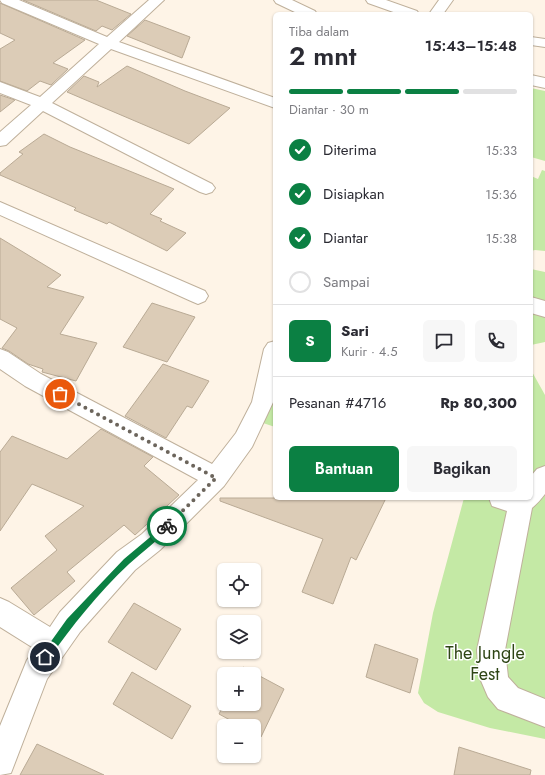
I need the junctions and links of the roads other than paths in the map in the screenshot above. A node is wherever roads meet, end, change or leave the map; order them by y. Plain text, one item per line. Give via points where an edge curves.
1 (7, 0) edge
2 (157, 0) edge
3 (281, 0) edge
4 (373, 0) edge
5 (446, 0) edge
6 (306, 12) edge
7 (406, 12) edge
8 (437, 12) edge
9 (533, 40) edge
10 (108, 43) junction
11 (545, 43) edge
12 (533, 80) edge
13 (545, 83) edge
14 (0, 87) edge
15 (273, 102) edge
16 (41, 103) junction
17 (0, 140) edge
18 (206, 188) dead end
19 (0, 208) edge
20 (198, 296) dead end
21 (533, 306) edge
22 (545, 309) edge
23 (0, 358) edge
24 (273, 367) edge
25 (269, 402) edge
26 (545, 477) edge
27 (216, 478) junction
28 (533, 487) edge
29 (520, 500) edge
30 (0, 611) edge
31 (53, 645) junction
32 (545, 713) edge
33 (0, 762) edge

1 - 10 street
2 - 10 street
3 - 6 street
4 - 7 street
5 - 8 street
9 - 11 street
10 - 15 street
10 - 16 street
12 - 13 street
14 - 16 street
16 - 17 street
16 - 18 street
19 - 20 street
21 - 22 street
23 - 27 street via 33,380
24 - 25 street
25 - 27 street
26 - 28 street
27 - 31 street via 151,542 126,561 70,622
29 - 32 street via 491,650 492,670 498,687 508,699
30 - 31 street
31 - 33 street via 37,670

